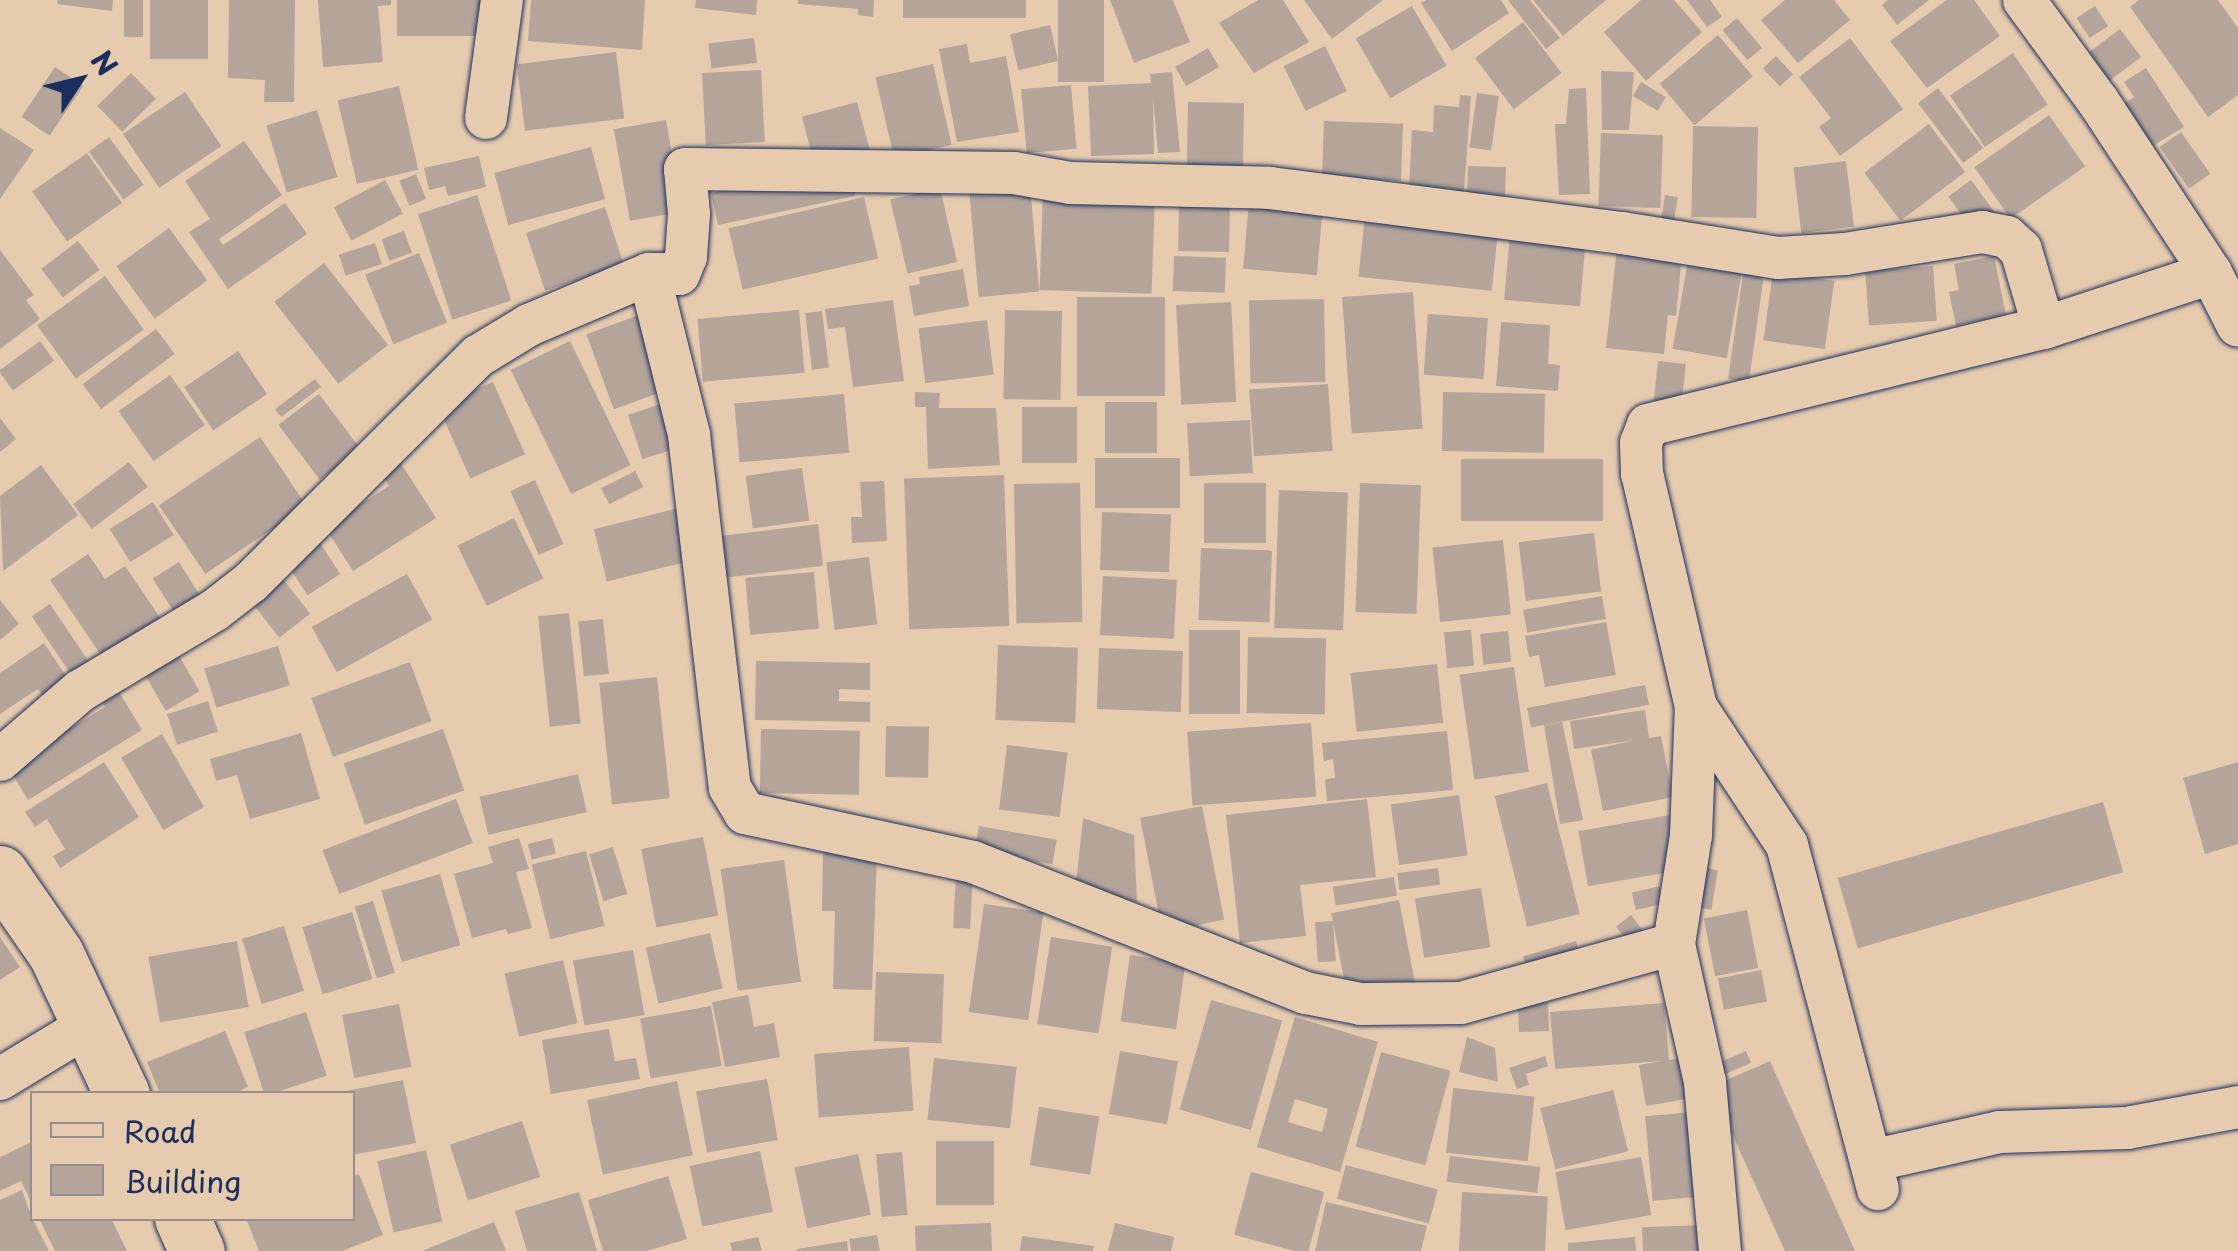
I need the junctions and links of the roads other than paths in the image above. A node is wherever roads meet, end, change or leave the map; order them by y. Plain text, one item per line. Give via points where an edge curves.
1 (502, 0) edge
2 (2024, 0) edge
3 (486, 118) dead end
4 (2211, 273) junction
5 (649, 274) junction
6 (2238, 326) edge
7 (2044, 328) junction
8 (1696, 707) junction
9 (0, 760) edge
10 (0, 872) edge
11 (1674, 944) junction
12 (89, 1025) junction
13 (0, 1079) edge
14 (121, 1091) edge
15 (2238, 1107) edge
16 (183, 1221) edge
17 (198, 1251) edge
18 (1720, 1251) edge

1 - 3 street
2 - 4 street
4 - 6 street
4 - 7 street
5 - 7 street via 679,274 686,257 684,169 1014,174 1270,188 1778,258 1982,232 2007,237 2021,250
5 - 9 street via 529,324 478,356 252,582 80,691
5 - 11 street via 689,435 730,788 745,813 973,862 1306,993 1361,1004 1461,1003
7 - 8 street via 1648,425 1642,474
8 - 11 street via 1690,834
8 - 15 street via 1786,845 1875,1175 2000,1132 2127,1128
10 - 12 main road via 56,954
11 - 18 street via 1705,1082
12 - 13 street
12 - 14 main road
16 - 17 main road

